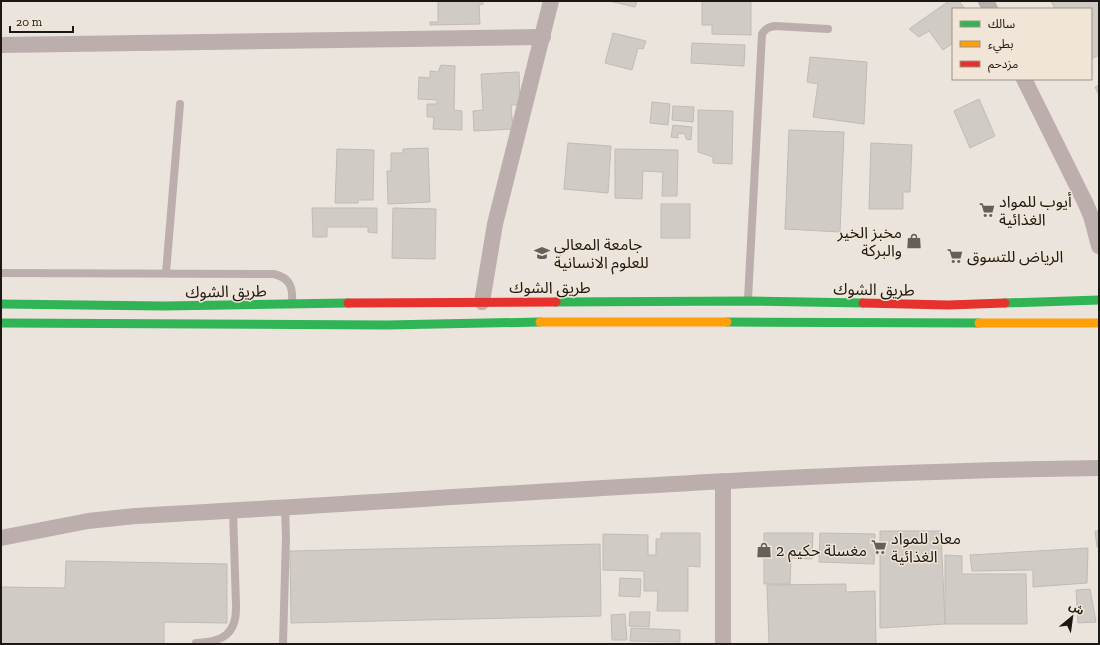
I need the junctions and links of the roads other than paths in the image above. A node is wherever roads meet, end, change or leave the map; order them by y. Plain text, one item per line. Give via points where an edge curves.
1 (551, 1) edge
2 (828, 29) dead end
3 (543, 37) junction
4 (1, 45) edge
5 (1024, 80) edge
6 (180, 104) dead end
7 (1099, 246) edge
8 (1, 273) edge
9 (166, 274) junction
10 (1099, 300) edge
11 (748, 301) junction
12 (482, 302) junction
13 (1, 304) edge
14 (292, 305) junction
15 (1061, 312) junction
16 (1, 323) edge
17 (1099, 323) edge
18 (1099, 468) edge
19 (722, 481) junction
20 (285, 507) junction
21 (233, 511) junction
22 (1, 538) edge
23 (196, 643) dead end
24 (283, 644) edge
25 (723, 644) edge

1 - 3 street
2 - 11 lane via 770,26 762,34
3 - 4 street
3 - 12 street via 495,224
5 - 7 street via 1085,202
6 - 9 lane
8 - 9 lane
9 - 14 lane via 274,274 281,276 291,286
10 - 15 main road, طريق الشوك
11 - 12 main road, طريق الشوك
11 - 15 main road, طريق الشوك via 948,305
12 - 14 main road, طريق الشوك
13 - 14 main road, طريق الشوك
15 - 16 main road, طريق الشوك via 387,325
15 - 17 main road, طريق الشوك
18 - 19 street
19 - 20 street
19 - 25 street
20 - 21 street
20 - 24 lane
21 - 22 street via 88,521
21 - 23 lane via 235,623 223,637 215,641

